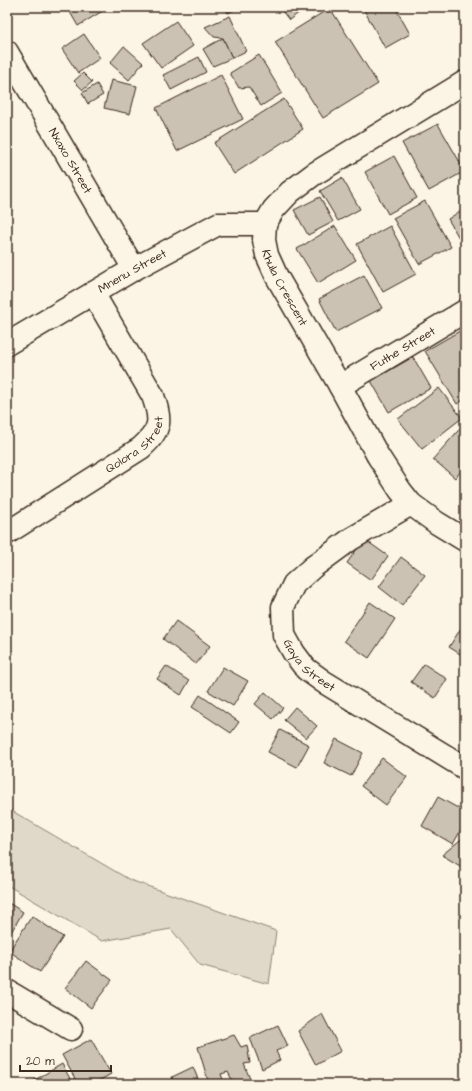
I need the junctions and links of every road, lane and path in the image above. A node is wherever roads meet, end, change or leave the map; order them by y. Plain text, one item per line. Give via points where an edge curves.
1 (7, 52) edge
2 (465, 82) edge
3 (265, 224) junction
4 (134, 269) junction
5 (93, 293) junction
6 (465, 311) edge
7 (7, 344) edge
8 (340, 386) junction
9 (411, 504) junction
10 (7, 533) edge
11 (465, 540) edge
12 (465, 768) edge
13 (7, 991) edge
14 (71, 1029) dead end

1 - 4 street, Nxaxo Street
2 - 3 street via 314,174 290,192 274,209
3 - 4 street, Mnenu Street via 218,224
3 - 8 street, Khula Crescent via 264,240 267,255 276,277
4 - 5 street, Mnenu Street
5 - 7 street, Mnenu Street
5 - 10 street, Qolora Street via 153,396 159,413 158,426 152,438 141,448
6 - 8 street, Futhe Street
8 - 9 street, Khula Crescent via 378,456
9 - 11 street, Khula Crescent
9 - 12 street, Gaya Street via 351,539 294,584 283,607 284,635 306,668 324,682
13 - 14 street

